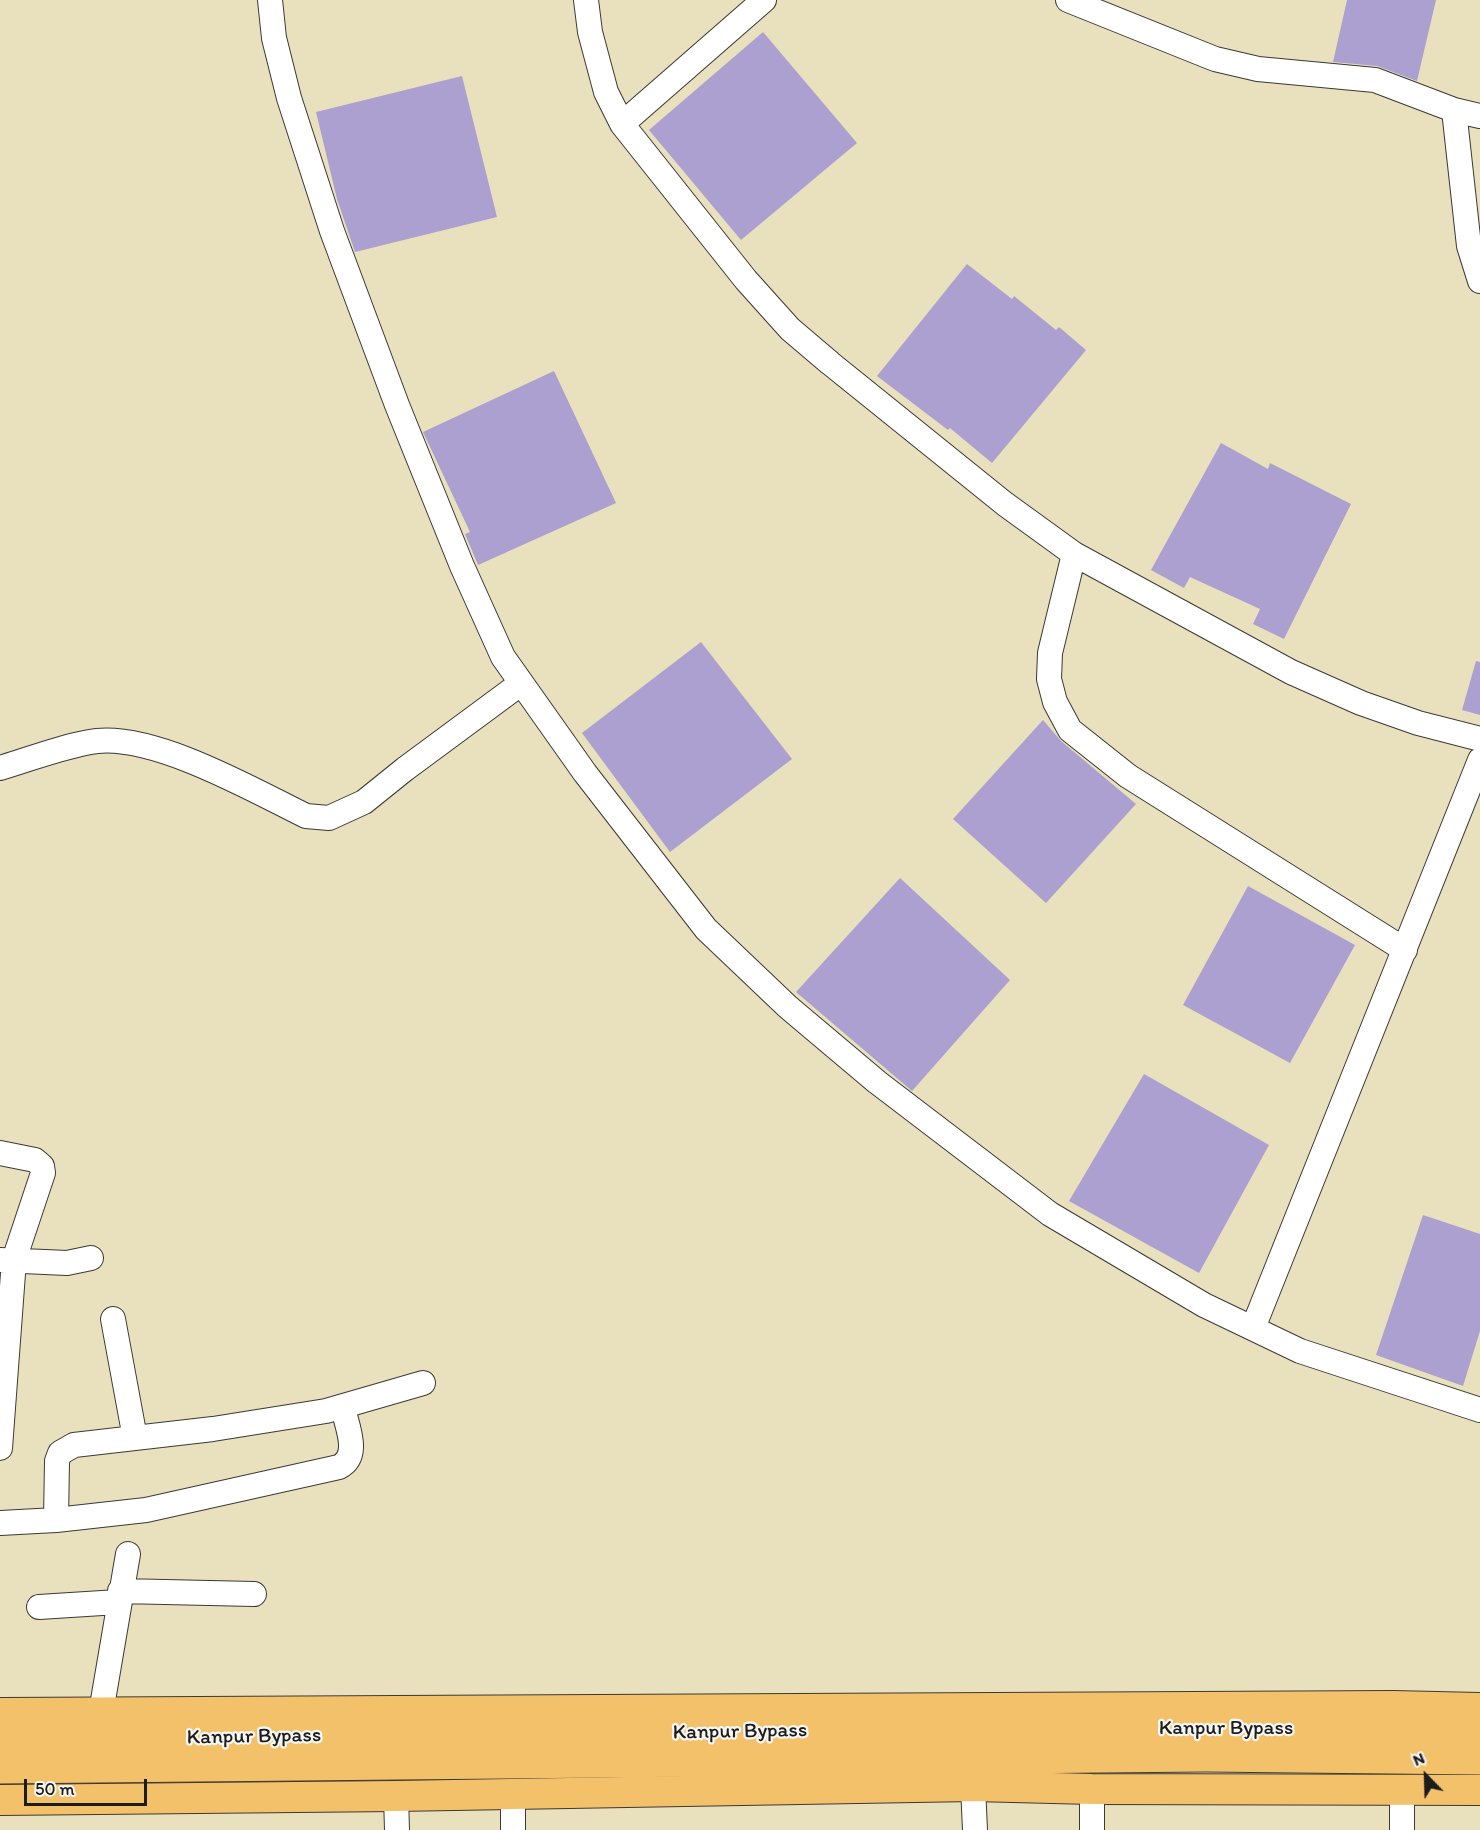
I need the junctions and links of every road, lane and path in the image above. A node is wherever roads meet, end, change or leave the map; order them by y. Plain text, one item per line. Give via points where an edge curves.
1 (270, 0) edge
2 (586, 0) edge
3 (764, 0) edge
4 (1068, 0) edge
5 (1454, 110) junction
6 (1480, 116) edge
7 (622, 124) junction
8 (1480, 281) edge
9 (1074, 554) junction
10 (520, 684) junction
11 (1480, 739) edge
12 (1480, 760) edge
13 (0, 768) edge
14 (1405, 950) junction
15 (0, 1153) edge
16 (91, 1258) dead end
17 (7, 1260) edge
18 (113, 1319) dead end
19 (1253, 1328) junction
20 (3, 1350) edge
21 (423, 1383) dead end
22 (2, 1393) edge
23 (343, 1408) junction
24 (1480, 1410) edge
25 (135, 1438) junction
26 (0, 1448) edge
27 (56, 1520) junction
28 (0, 1523) edge
29 (128, 1554) dead end
30 (254, 1594) dead end
31 (119, 1596) junction
32 (39, 1607) dead end
33 (1480, 1708) edge
34 (101, 1712) junction
35 (0, 1713) edge
36 (1480, 1732) edge
37 (0, 1740) edge
38 (1480, 1758) edge
39 (0, 1767) edge
40 (973, 1786) junction
41 (1092, 1789) junction
42 (1402, 1789) junction
43 (1480, 1790) edge
44 (513, 1793) junction
45 (396, 1797) junction
46 (0, 1800) edge
47 (397, 1830) edge
48 (513, 1830) edge
49 (975, 1830) edge
50 (1092, 1830) edge
51 (1402, 1830) edge

1 - 10 street via 274,38 290,98 332,231 462,566 503,657
2 - 7 street via 606,92
3 - 7 street
4 - 5 street via 1215,59 1258,69 1375,81
5 - 6 street
5 - 8 street via 1469,246
7 - 9 street via 790,329 1005,504
9 - 11 street via 1291,672 1370,707
9 - 14 street via 1050,653 1049,679 1055,702 1070,730 1128,776
10 - 13 street via 364,802 329,818 306,816 165,752 124,742 97,741
10 - 19 street via 706,928 788,1007 877,1082 1050,1214 1204,1305
12 - 14 street
14 - 19 street
15 - 17 street via 35,1160 43,1173
16 - 17 street via 67,1263
17 - 20 street
18 - 25 street
19 - 24 street via 1300,1351
20 - 22 street
21 - 23 street
22 - 26 street
23 - 25 street
23 - 27 street via 352,1451 346,1464 339,1467 173,1505
25 - 27 street via 74,1445 60,1453
27 - 28 street
29 - 31 street
30 - 31 street
31 - 32 street
31 - 34 street
33 - 34 main road
34 - 35 main road
36 - 37 highway, Kanpur Bypass via 1055,1728
38 - 39 highway, Kanpur Bypass via 1193,1755
40 - 41 main road
40 - 44 main road
40 - 49 street
41 - 42 main road
41 - 50 street
42 - 43 main road
42 - 51 street
44 - 45 main road
44 - 48 street
45 - 46 main road
45 - 47 street

